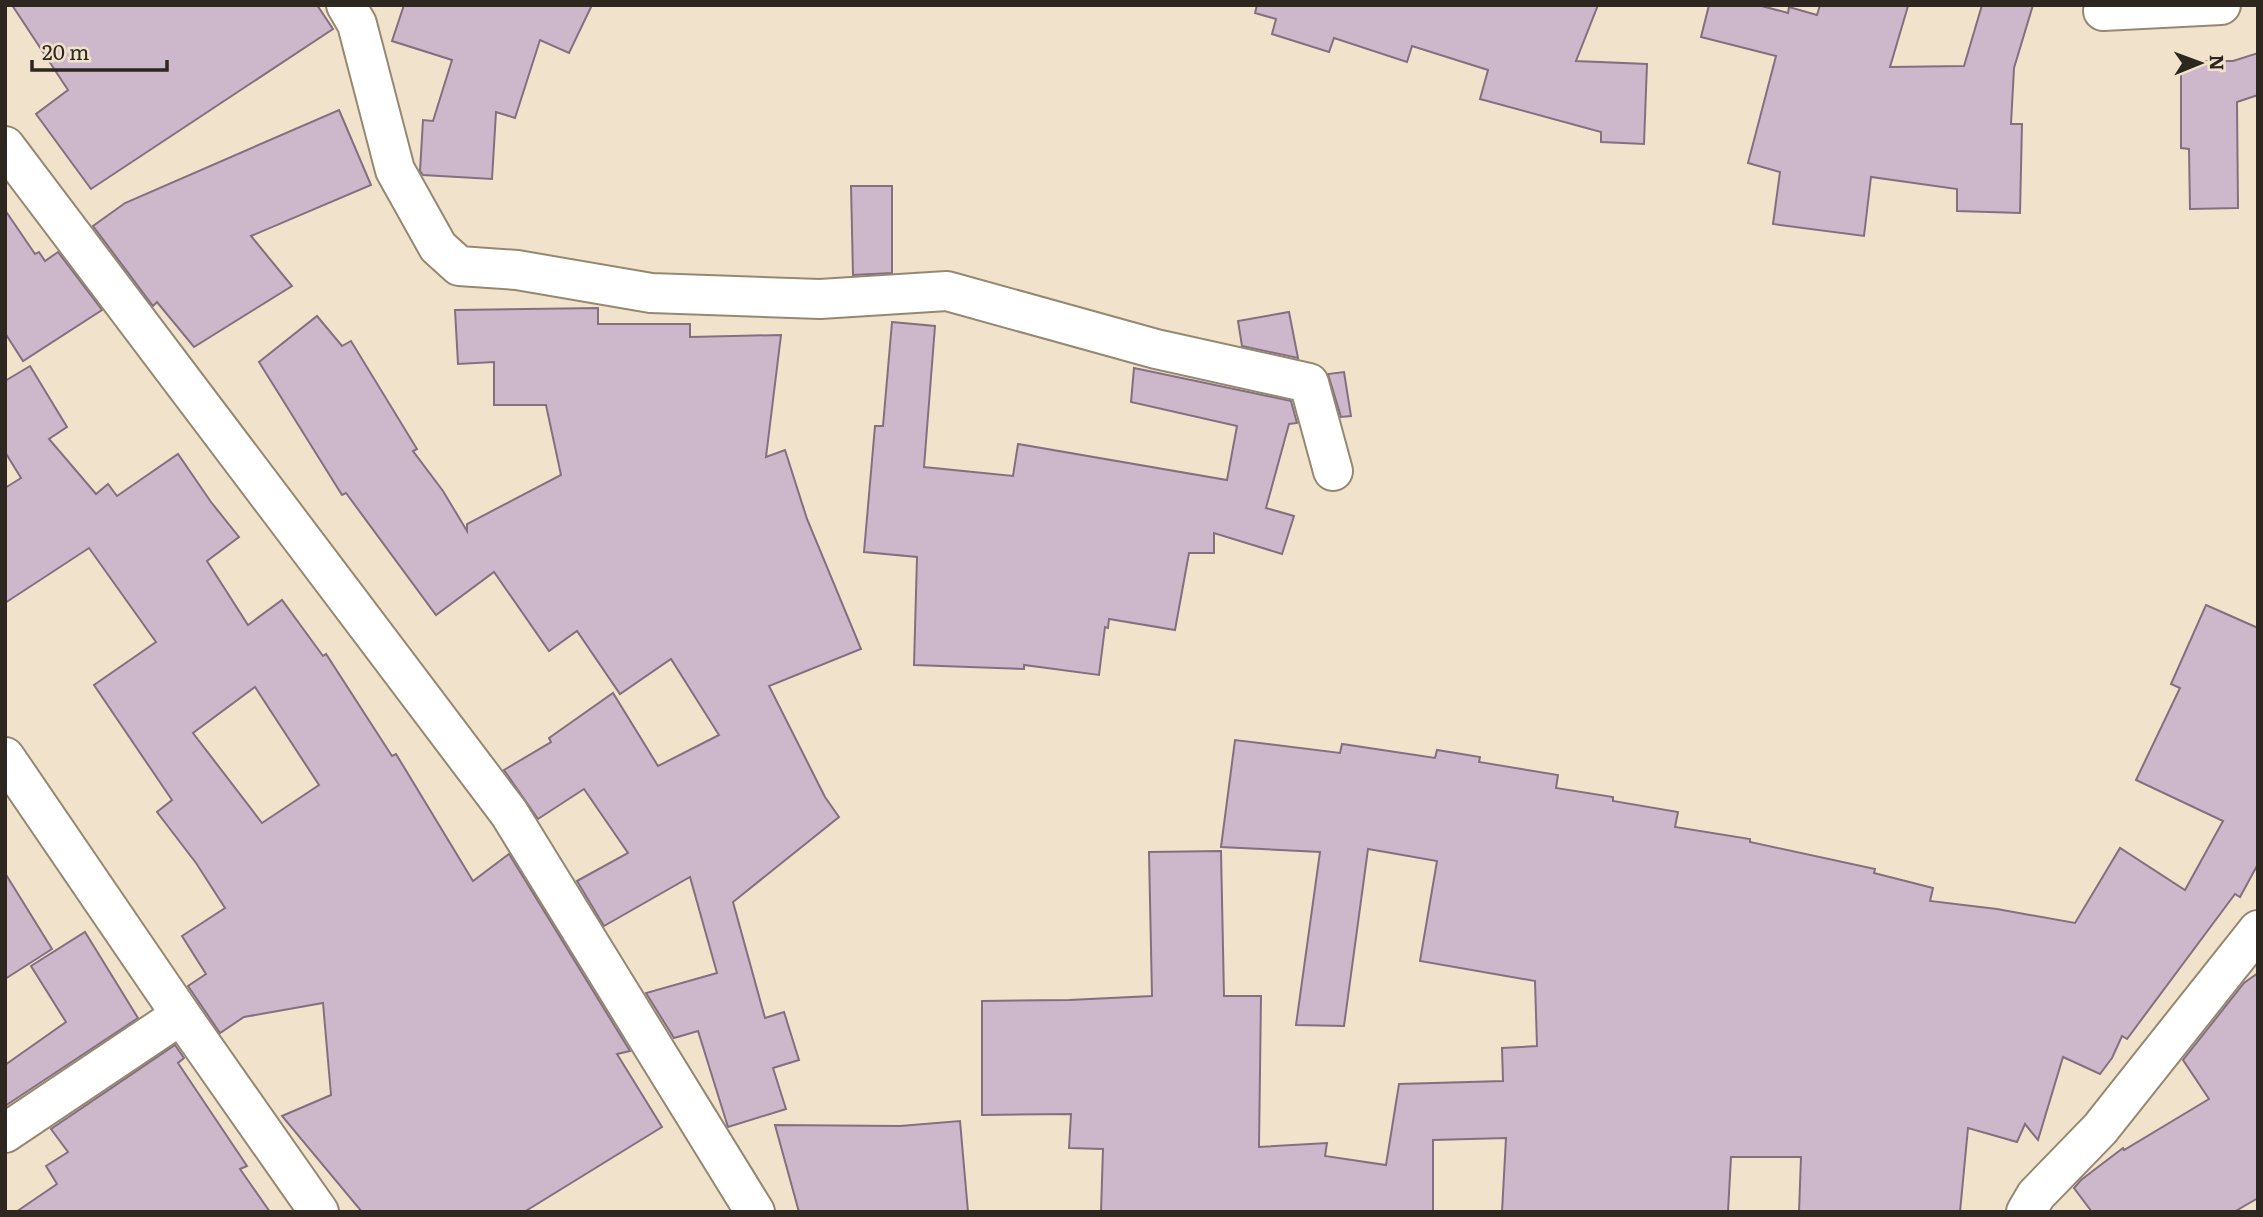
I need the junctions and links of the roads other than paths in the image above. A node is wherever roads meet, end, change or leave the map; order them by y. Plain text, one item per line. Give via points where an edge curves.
1 (346, 5) edge
2 (2221, 5) edge
3 (2104, 11) dead end
4 (5, 146) edge
5 (1333, 471) dead end
6 (5, 757) edge
7 (2258, 930) edge
8 (181, 1015) junction
9 (5, 1133) edge
10 (319, 1212) edge
11 (755, 1212) edge
12 (2026, 1212) edge

1 - 5 street via 357,24 395,170 438,247 458,266 516,270 652,293 820,299 947,291 1156,349 1308,383
2 - 3 street
4 - 11 street via 509,813
6 - 8 street
7 - 12 street via 2100,1129 2036,1195
8 - 9 street
8 - 10 street

